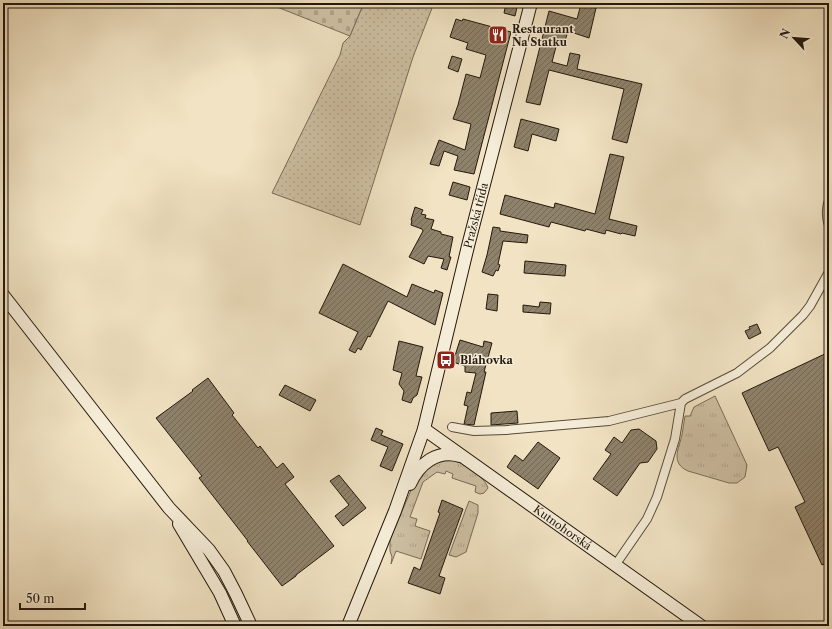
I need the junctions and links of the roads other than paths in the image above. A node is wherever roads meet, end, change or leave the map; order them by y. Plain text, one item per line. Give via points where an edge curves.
1 (531, 3) edge
2 (829, 200) edge
3 (829, 226) edge
4 (829, 272) edge
5 (3, 295) edge
6 (681, 403) junction
7 (452, 427) dead end
8 (424, 429) junction
9 (468, 460) junction
10 (169, 508) junction
11 (395, 511) junction
12 (616, 564) junction
13 (235, 626) edge
14 (251, 626) edge
15 (348, 626) edge
16 (701, 626) edge

1 - 8 main road, Pražská třída
2 - 3 street via 826,217
4 - 6 street via 810,306 770,348 737,373
5 - 10 main road
6 - 7 street via 610,421 506,430 474,431
6 - 12 street via 675,439 658,497
8 - 9 main road, Kutnohorská
8 - 11 main road, Pražská třída
9 - 11 main road via 448,454 437,456 421,466
9 - 12 main road, Kutnohorská
10 - 13 main road via 216,587
10 - 14 main road via 209,550 224,571
11 - 15 main road
12 - 16 main road, Kutnohorská

